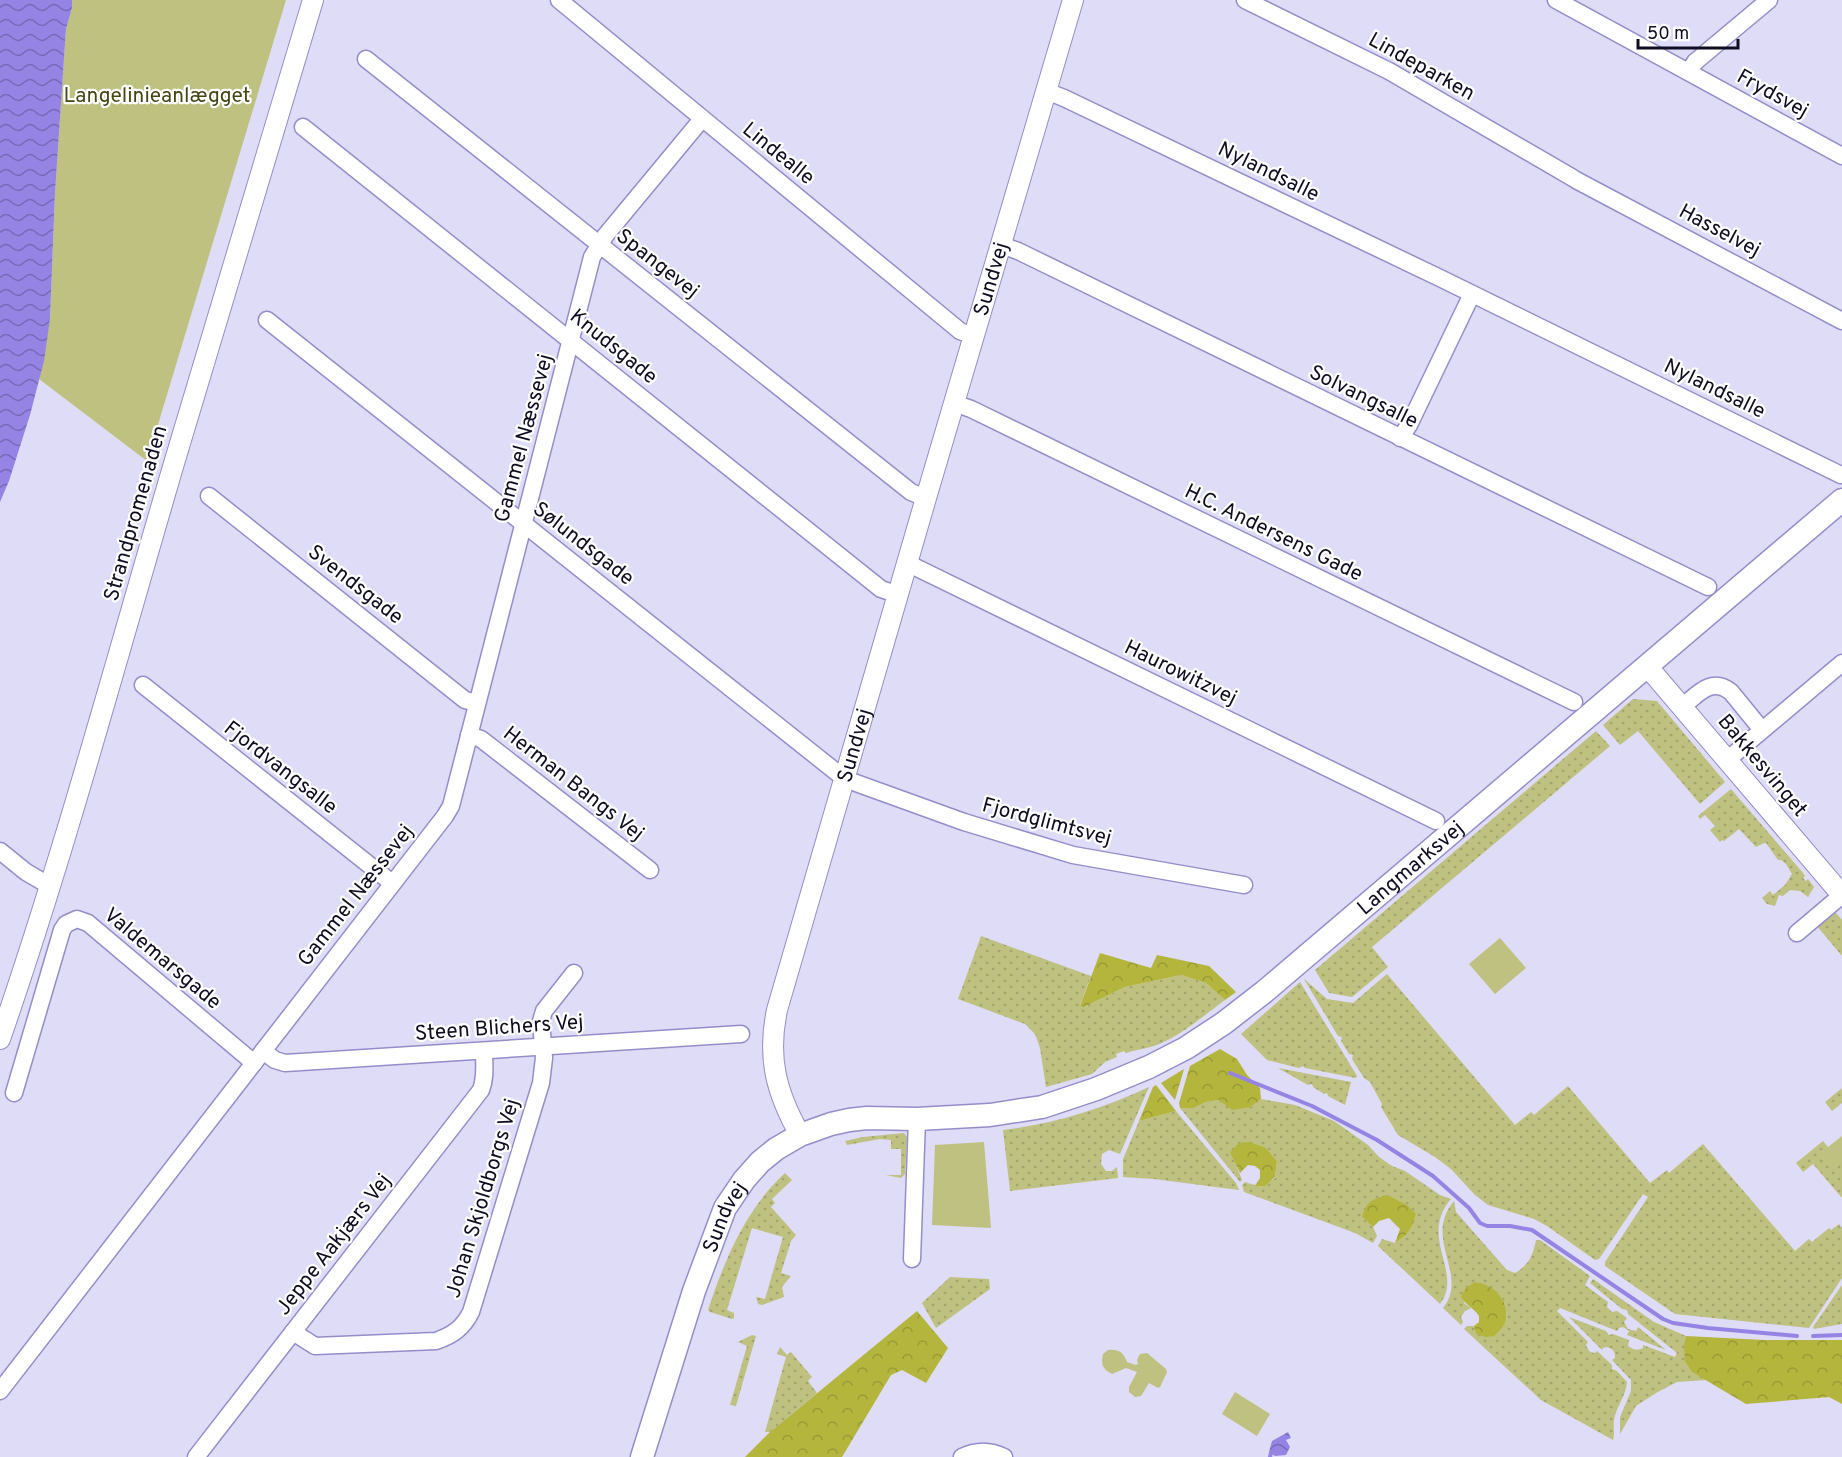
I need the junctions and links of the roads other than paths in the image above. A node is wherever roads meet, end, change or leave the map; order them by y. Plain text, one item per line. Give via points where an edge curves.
1 (314, 0) edge
2 (559, 0) edge
3 (1073, 0) edge
4 (1245, 0) edge
5 (1556, 0) edge
6 (1769, 0) edge
7 (366, 58) dead end
8 (1689, 72) junction
9 (1046, 91) junction
10 (702, 118) junction
11 (303, 127) dead end
12 (1842, 156) edge
13 (1574, 179) joint
14 (599, 245) junction
15 (1001, 245) junction
16 (1472, 294) junction
17 (267, 320) dead end
18 (1842, 321) edge
19 (974, 336) junction
20 (571, 341) junction
21 (954, 403) junction
22 (1400, 438) junction
23 (1841, 475) edge
24 (209, 496) dead end
25 (926, 498) junction
26 (1842, 500) edge
27 (524, 524) junction
28 (907, 563) junction
29 (1707, 587) dead end
30 (898, 595) junction
31 (1842, 663) edge
32 (1647, 666) junction
33 (142, 685) dead end
34 (1574, 702) dead end
35 (477, 703) junction
36 (1682, 707) junction
37 (1762, 730) junction
38 (469, 735) junction
39 (1727, 760) junction
40 (845, 779) junction
41 (1436, 821) dead end
42 (0, 851) edge
43 (650, 870) dead end
44 (392, 883) junction
45 (1244, 885) dead end
46 (50, 886) junction
47 (1842, 895) edge
48 (1797, 933) dead end
49 (574, 973) dead end
50 (1, 1032) edge
51 (741, 1034) dead end
52 (543, 1047) junction
53 (484, 1052) junction
54 (259, 1057) junction
55 (14, 1093) dead end
56 (917, 1119) junction
57 (800, 1135) junction
58 (912, 1259) dead end
59 (293, 1332) junction
60 (0, 1391) edge
61 (969, 1454) edge
62 (196, 1457) edge
63 (642, 1457) edge
64 (1004, 1457) edge

1 - 46 street, Strandpromenaden
2 - 10 street, Lindealle
3 - 9 street, Sundvej
4 - 13 street, Lindeparken via 1389,71
5 - 8 street, Frydsvej
6 - 8 street via 1695,62
7 - 14 street, Spangevej
8 - 12 street, Frydsvej
9 - 15 street, Sundvej
9 - 16 street, Nylandsalle
10 - 14 street, Gammel Næssevej
10 - 19 street, Lindealle via 960,331
11 - 20 street, Knudsgade
13 - 18 street, Hasselvej
14 - 20 street, Gammel Næssevej via 592,257
14 - 25 street, Spangevej via 910,492
15 - 19 street, Sundvej
15 - 22 street, Solvangsalle
16 - 22 street
16 - 23 street, Nylandsalle
17 - 27 street, Sølundsgade
19 - 21 street, Sundvej
20 - 27 street, Gammel Næssevej
20 - 30 street, Knudsgade via 881,589
21 - 25 street, Sundvej
21 - 34 street, H.C. Andersens Gade
22 - 29 street, Solvangsalle
24 - 35 street, Svendsgade via 465,699
25 - 28 street, Sundvej
26 - 32 main road, Langmarksvej
27 - 35 street, Gammel Næssevej
27 - 40 street, Sølundsgade
28 - 30 street, Sundvej
28 - 41 street, Haurowitzvej
30 - 40 street, Sundvej
31 - 37 street
32 - 36 street, Bakkesvinget
32 - 56 main road, Langmarksvej via 1264,992 1186,1048 1096,1089 1042,1107
33 - 44 street, Fjordvangsalle
35 - 38 street, Gammel Næssevej
36 - 37 street via 1706,688 1726,688
36 - 39 street, Bakkesvinget
37 - 39 street
38 - 43 street, Herman Bangs Vej via 481,740
38 - 44 street, Gammel Næssevej via 451,806
39 - 47 street, Bakkesvinget
40 - 45 street, Fjordglimtsvej via 964,822 1073,855
40 - 57 street, Sundvej via 774,1026 772,1052 776,1077 787,1112
42 - 46 street
44 - 54 street, Gammel Næssevej
46 - 50 street, Strandpromenaden
47 - 48 street
49 - 52 street via 544,1011
51 - 52 street, Steen Blichers Vej
52 - 53 street, Steen Blichers Vej
52 - 59 street, Johan Skjoldborgs Vej via 538,1092 471,1312 460,1329 436,1341 322,1346 308,1343
53 - 54 street, Steen Blichers Vej via 285,1063
53 - 59 street, Jeppe Aakjærs Vej via 481,1090
54 - 55 street, Valdemarsgade via 88,923 77,919 62,930
54 - 60 street, Gammel Næssevej
56 - 57 main road, Langmarksvej via 867,1118 831,1124
56 - 58 street
57 - 63 main road, Sundvej via 760,1162 725,1208 694,1291
59 - 62 street, Jeppe Aakjærs Vej
61 - 64 street via 988,1452

